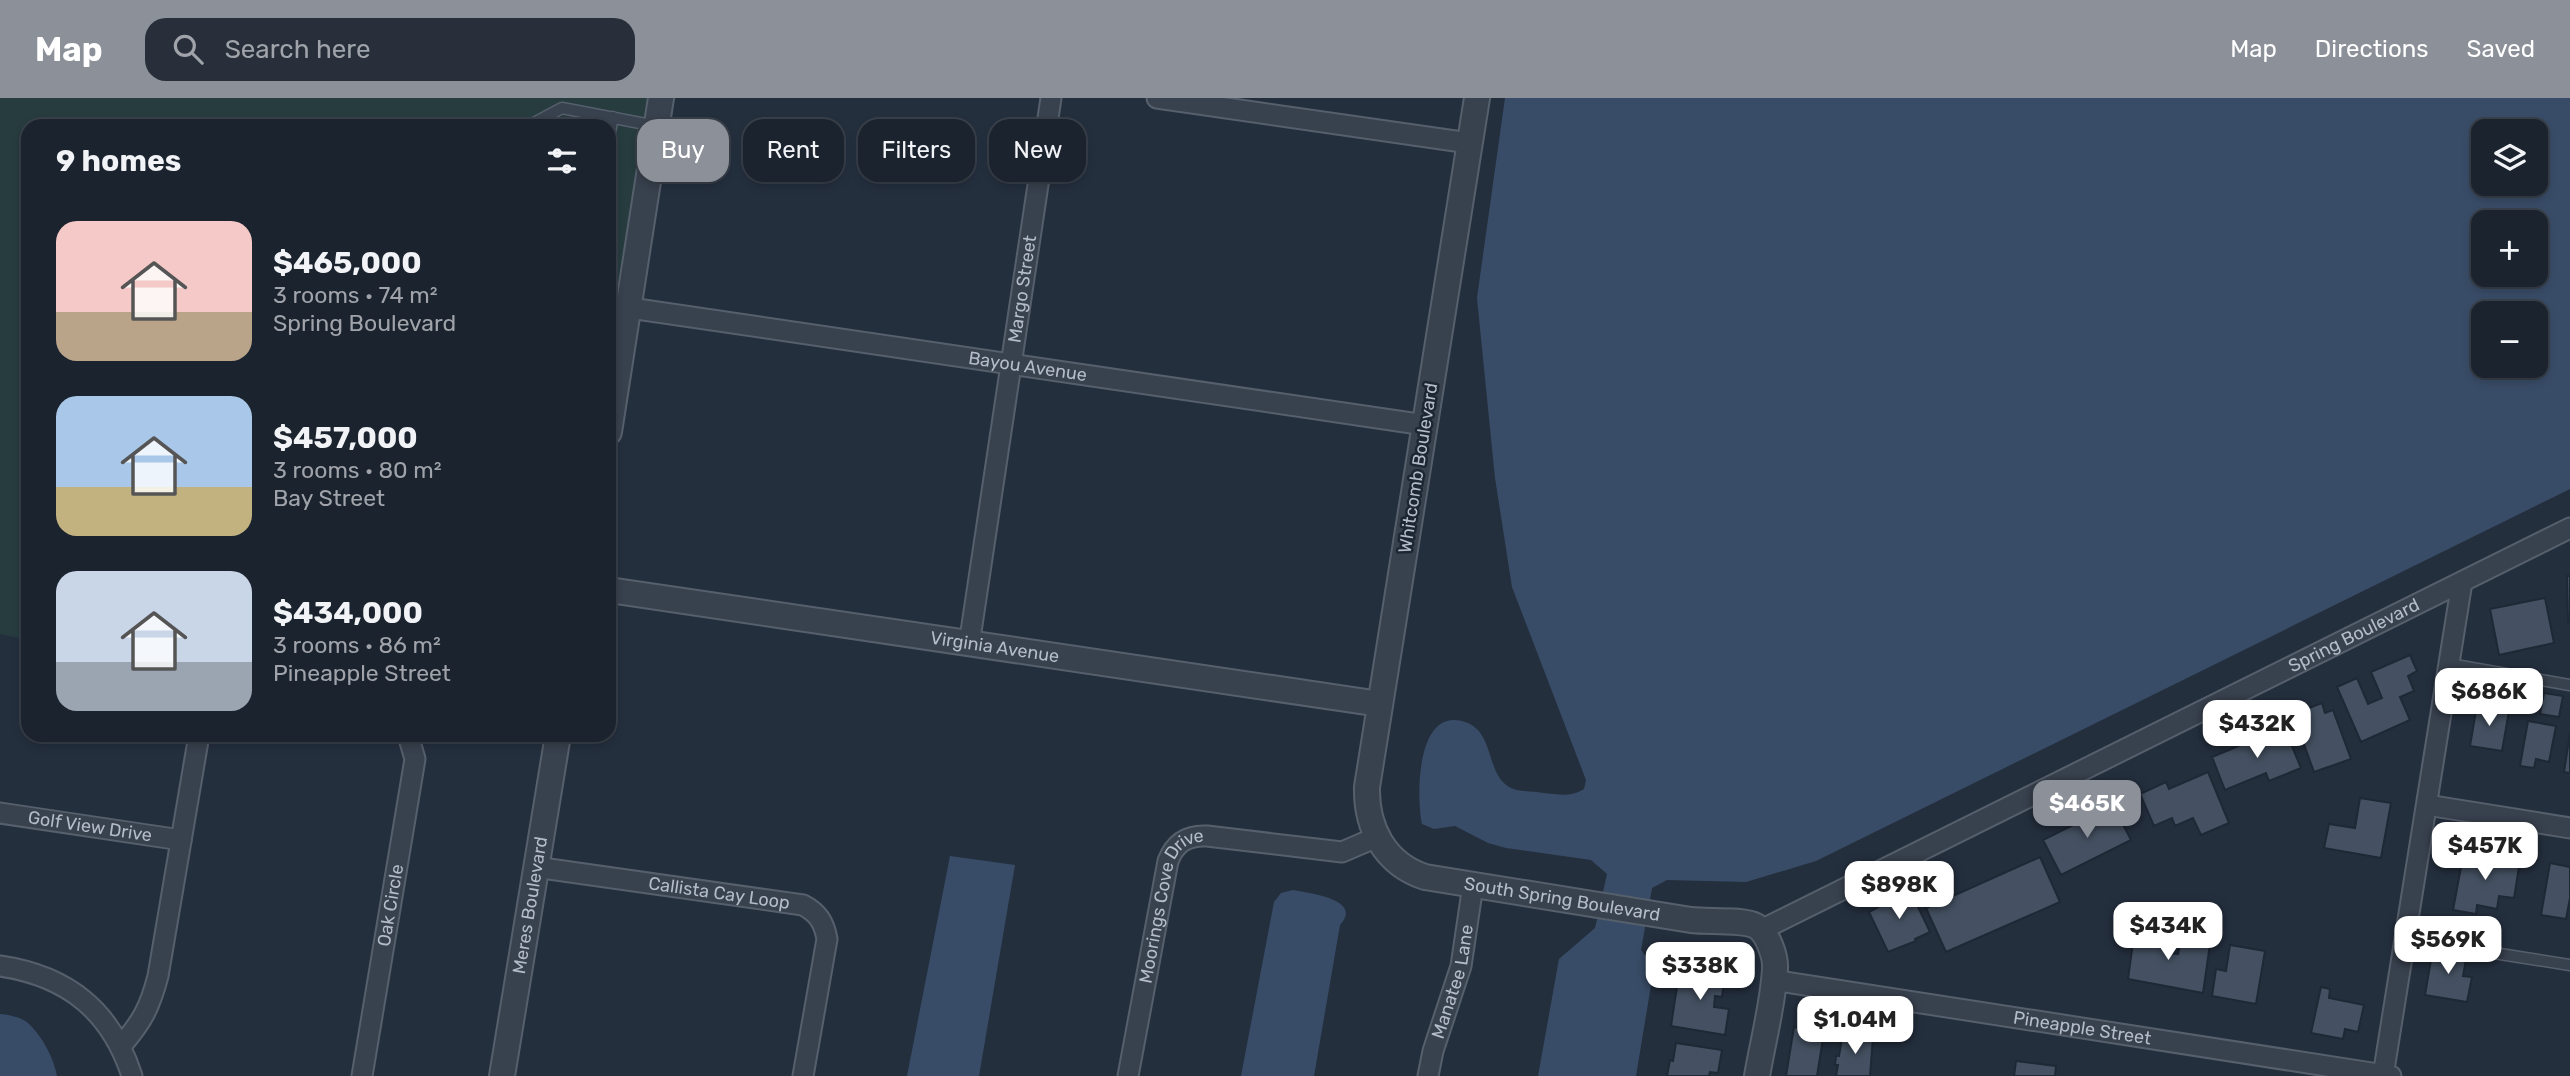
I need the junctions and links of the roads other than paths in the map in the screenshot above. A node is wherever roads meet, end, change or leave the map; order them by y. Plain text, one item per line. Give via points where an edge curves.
1 (661, 98) edge
2 (1051, 98) edge
3 (1157, 98) edge
4 (1477, 98) edge
5 (613, 117) joint
6 (541, 119) edge
7 (658, 119) edge
8 (637, 122) edge
9 (1469, 143) junction
10 (649, 182) edge
11 (630, 308) junction
12 (1012, 363) junction
13 (616, 391) edge
14 (1426, 425) junction
15 (2570, 528) edge
16 (2462, 582) junction
17 (616, 591) edge
18 (970, 645) junction
19 (2449, 664) junction
20 (2570, 685) edge
21 (1380, 704) junction
22 (198, 742) edge
23 (410, 742) edge
24 (557, 742) edge
25 (2427, 805) junction
26 (0, 813) edge
27 (2570, 828) edge
28 (1377, 837) junction
29 (181, 840) junction
30 (536, 867) junction
31 (1473, 885) junction
32 (1761, 930) junction
33 (2405, 939) junction
34 (2570, 965) edge
35 (0, 966) edge
36 (1773, 980) junction
37 (121, 1046) junction
38 (132, 1076) edge
39 (362, 1076) edge
40 (502, 1076) edge
41 (803, 1076) edge
42 (1128, 1076) edge
43 (1428, 1076) edge
44 (1757, 1076) edge
45 (2385, 1076) edge

1 - 7 street
2 - 12 street, Margo Street
3 - 9 street
4 - 9 street, Whitcomb Boulevard
5 - 6 lane via 562,108
5 - 8 lane
9 - 14 street, Whitcomb Boulevard
10 - 11 street
11 - 12 street, Bayou Avenue
11 - 13 street
12 - 14 street, Bayou Avenue
12 - 18 street, Margo Street
14 - 21 street, Whitcomb Boulevard
15 - 16 street, Spring Boulevard
16 - 19 street
16 - 32 street, Spring Boulevard
17 - 18 street, Virginia Avenue
18 - 21 street, Virginia Avenue
19 - 20 lane
19 - 25 street
21 - 28 street, Whitcomb Boulevard via 1367,797
22 - 29 street
23 - 39 street, Oak Circle via 415,759
24 - 30 street, Meres Boulevard
25 - 27 street
25 - 33 street
26 - 29 street, Golf View Drive
28 - 31 street, South Spring Boulevard via 1391,857 1414,873
28 - 42 street, Moorings Cove Drive via 1342,852 1207,836 1192,836 1175,847 1168,861
29 - 37 street via 150,1006
30 - 40 street, Meres Boulevard
30 - 41 street, Callista Cay Loop via 803,905 815,911 827,939
31 - 32 street, South Spring Boulevard via 1704,922 1737,921
31 - 43 street, Manatee Lane via 1461,966
32 - 36 street via 1774,960
33 - 34 lane
33 - 45 street
35 - 37 street via 27,970 74,992 104,1020
36 - 44 street
36 - 45 street, Pineapple Street
37 - 38 street

